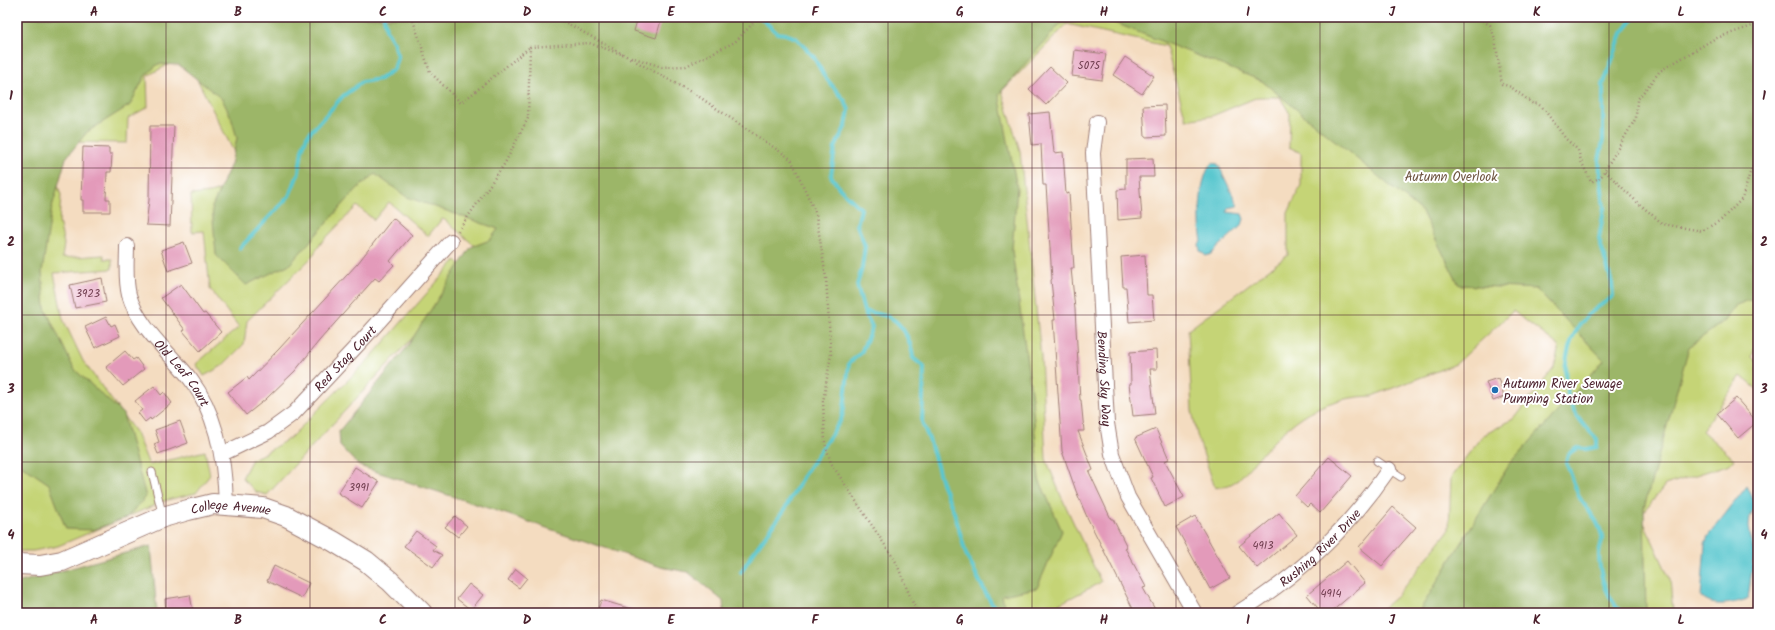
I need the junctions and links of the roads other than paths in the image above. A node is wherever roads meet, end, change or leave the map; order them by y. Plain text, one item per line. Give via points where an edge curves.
1 (1096, 122) dead end
2 (451, 241) road end
3 (127, 246) dead end
4 (222, 454) junction
5 (1377, 461) dead end
6 (1389, 469) junction
7 (152, 472) dead end
8 (1401, 477) dead end
9 (226, 504) junction
10 (163, 517) junction
11 (17, 564) edge
12 (422, 613) edge
13 (1195, 613) edge
14 (1237, 613) edge

1 - 13 street, Bending Sky Way via 1093,153 1107,423 1112,454 1128,497
2 - 4 street, Red Stag Court via 294,412 268,432
3 - 4 street, Old Leaf Court via 126,272 130,295 139,317 192,381 215,428
4 - 9 street, Old Leaf Court via 226,477
5 - 6 lane
6 - 8 lane
6 - 14 street, Rushing River Drive via 1345,526 1309,561
7 - 10 lane
9 - 10 street, College Avenue via 213,504
9 - 12 street, College Avenue via 269,510 286,516 333,541 366,561
10 - 11 street, College Avenue via 62,560 40,565

